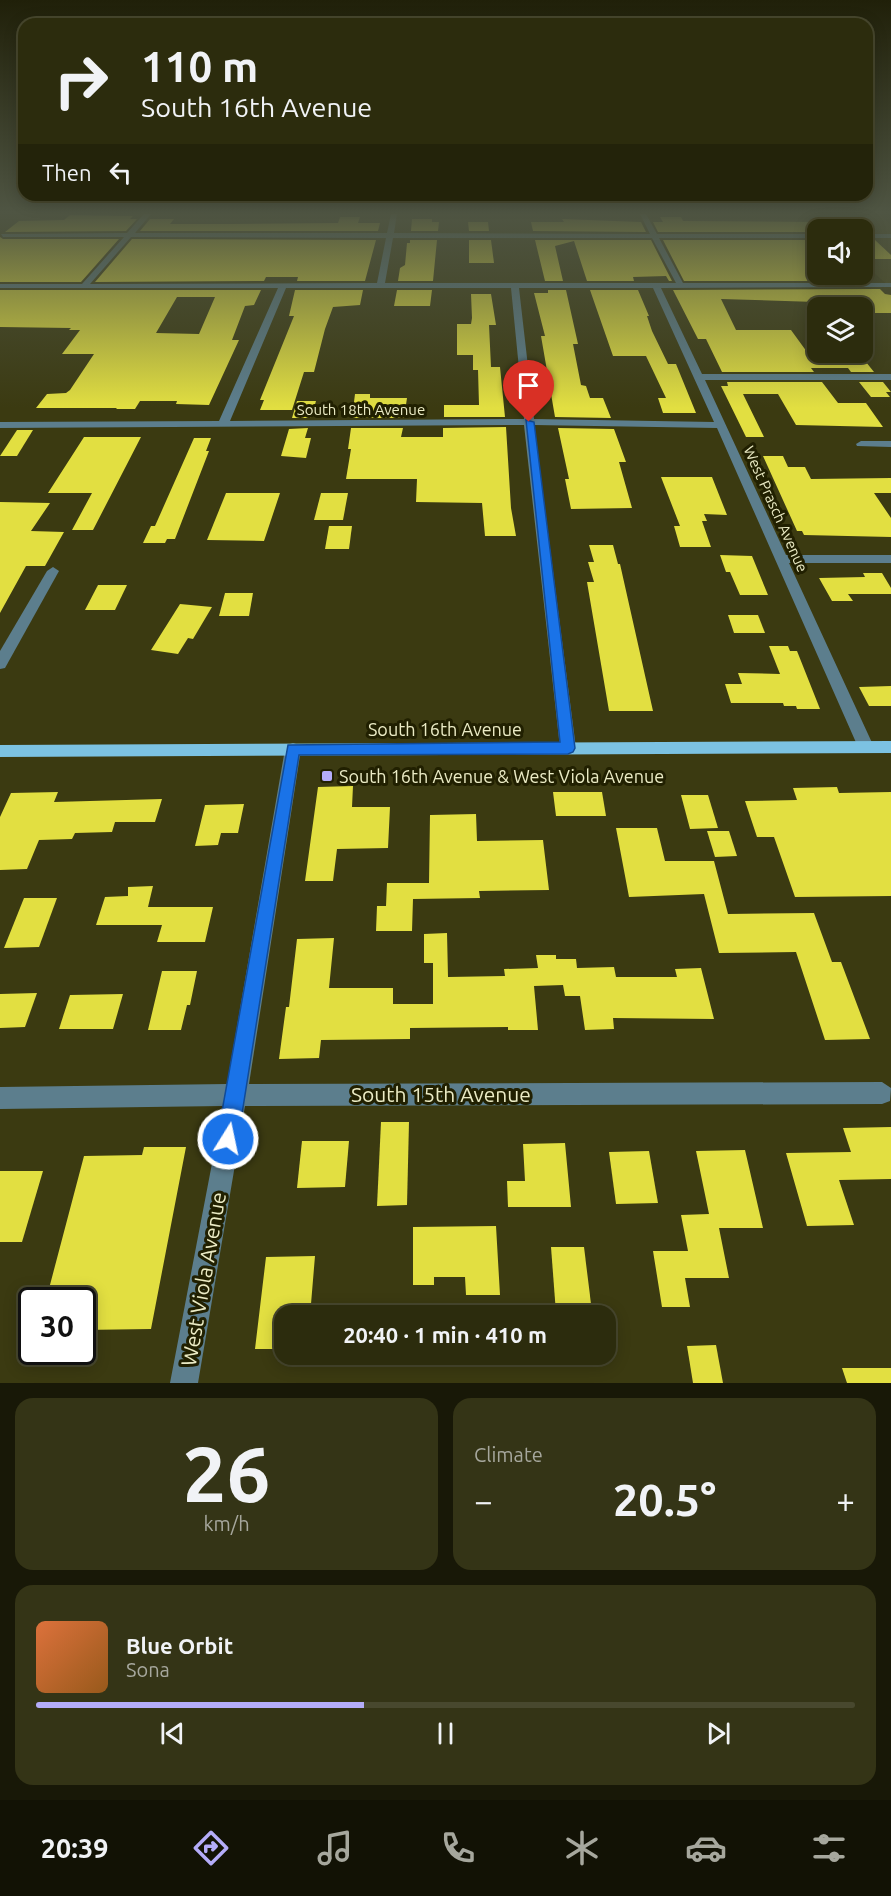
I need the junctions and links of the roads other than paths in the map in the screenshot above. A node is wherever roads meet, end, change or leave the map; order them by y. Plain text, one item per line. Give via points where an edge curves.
1 (91, 279) edge
2 (382, 279) edge
3 (678, 279) edge
4 (86, 284) junction
5 (285, 284) junction
6 (381, 285) junction
7 (656, 285) junction
8 (681, 285) junction
9 (891, 285) edge
10 (0, 286) edge
11 (515, 286) junction
12 (891, 376) edge
13 (699, 377) junction
14 (529, 422) junction
15 (223, 424) junction
16 (0, 425) edge
17 (721, 425) junction
18 (861, 444) dead end
19 (891, 444) edge
20 (782, 559) junction
21 (891, 559) edge
22 (52, 571) dead end
23 (0, 664) edge
24 (866, 747) junction
25 (891, 747) edge
26 (568, 748) junction
27 (293, 749) junction
28 (0, 751) edge
29 (882, 1093) dead end
30 (236, 1095) junction
31 (0, 1098) edge
32 (184, 1383) edge

1 - 4 street
2 - 6 street
3 - 8 street
4 - 5 street
4 - 10 street
5 - 6 street
5 - 15 street
6 - 11 street
7 - 8 street
7 - 11 street
7 - 13 street, West Prasch Avenue
8 - 9 street
11 - 14 street
12 - 13 street
13 - 17 street, West Prasch Avenue
14 - 15 street, South 18th Avenue
14 - 17 street, South 18th Avenue
14 - 26 street
15 - 16 street, South 18th Avenue
17 - 20 street, West Prasch Avenue
18 - 19 street
20 - 21 street
20 - 24 street, West Prasch Avenue
22 - 23 street
24 - 25 main road, South 16th Avenue
24 - 26 main road, South 16th Avenue
26 - 27 main road, South 16th Avenue
27 - 28 main road, South 16th Avenue
27 - 30 street, West Viola Avenue
29 - 30 street, South 15th Avenue
30 - 31 street, South 15th Avenue
30 - 32 street, West Viola Avenue

